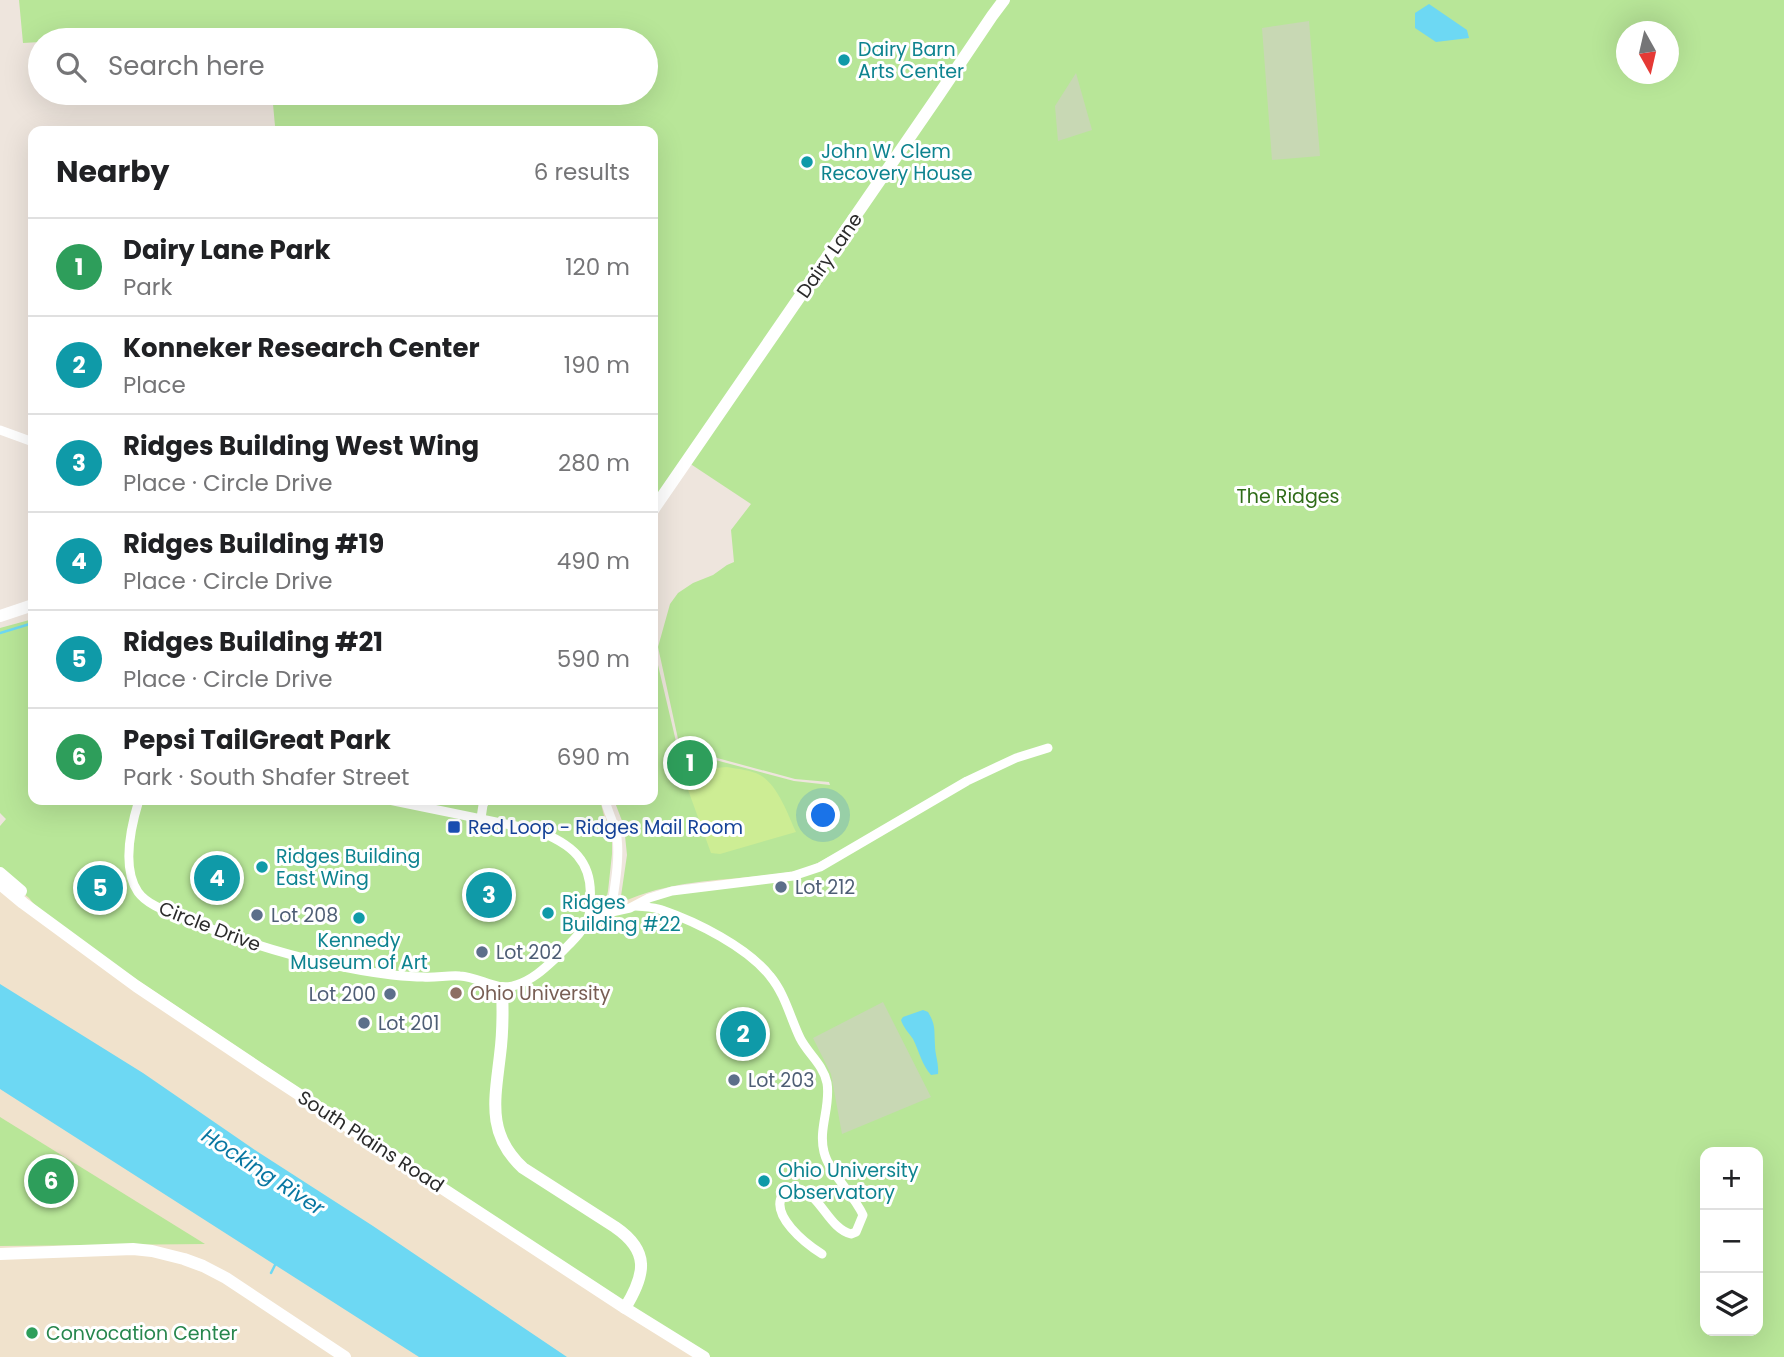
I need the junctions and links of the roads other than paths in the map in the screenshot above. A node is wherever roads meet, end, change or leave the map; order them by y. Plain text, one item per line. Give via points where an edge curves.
1 (1004, 0) edge
2 (0, 430) edge
3 (28, 440) edge
4 (658, 503) edge
5 (28, 607) edge
6 (0, 616) edge
7 (1048, 748) dead end
8 (138, 805) edge
9 (415, 805) edge
10 (483, 805) edge
11 (607, 805) edge
12 (481, 818) junction
13 (0, 873) edge
14 (0, 884) edge
15 (636, 906) junction
16 (611, 912) junction
17 (45, 918) junction
18 (589, 918) junction
19 (502, 988) junction
20 (0, 1254) edge
21 (822, 1254) dead end
22 (625, 1308) junction
23 (345, 1357) edge
24 (704, 1357) edge

1 - 4 street, Dairy Lane
2 - 3 street
5 - 6 street
7 - 15 street via 967,781 807,873 672,891
8 - 19 street, Circle Drive via 128,853 130,874 141,896 170,912 288,954 394,975 477,978
9 - 12 street
10 - 12 street
11 - 16 street via 618,853
12 - 18 street via 546,835 575,853 590,880
13 - 17 street, South Plains Road
14 - 17 street, South Plains Road
15 - 16 street
15 - 21 street via 683,918 751,956 771,977 820,1065 828,1092 822,1140 826,1158 863,1215 851,1234 798,1188 785,1190 780,1204 785,1220
16 - 18 street
17 - 22 street, South Plains Road via 136,986
18 - 19 street via 578,936 542,971
19 - 22 street via 496,1126 523,1168 626,1234 638,1247 641,1272
20 - 23 street via 133,1249 184,1259 226,1278
22 - 24 street, South Plains Road

